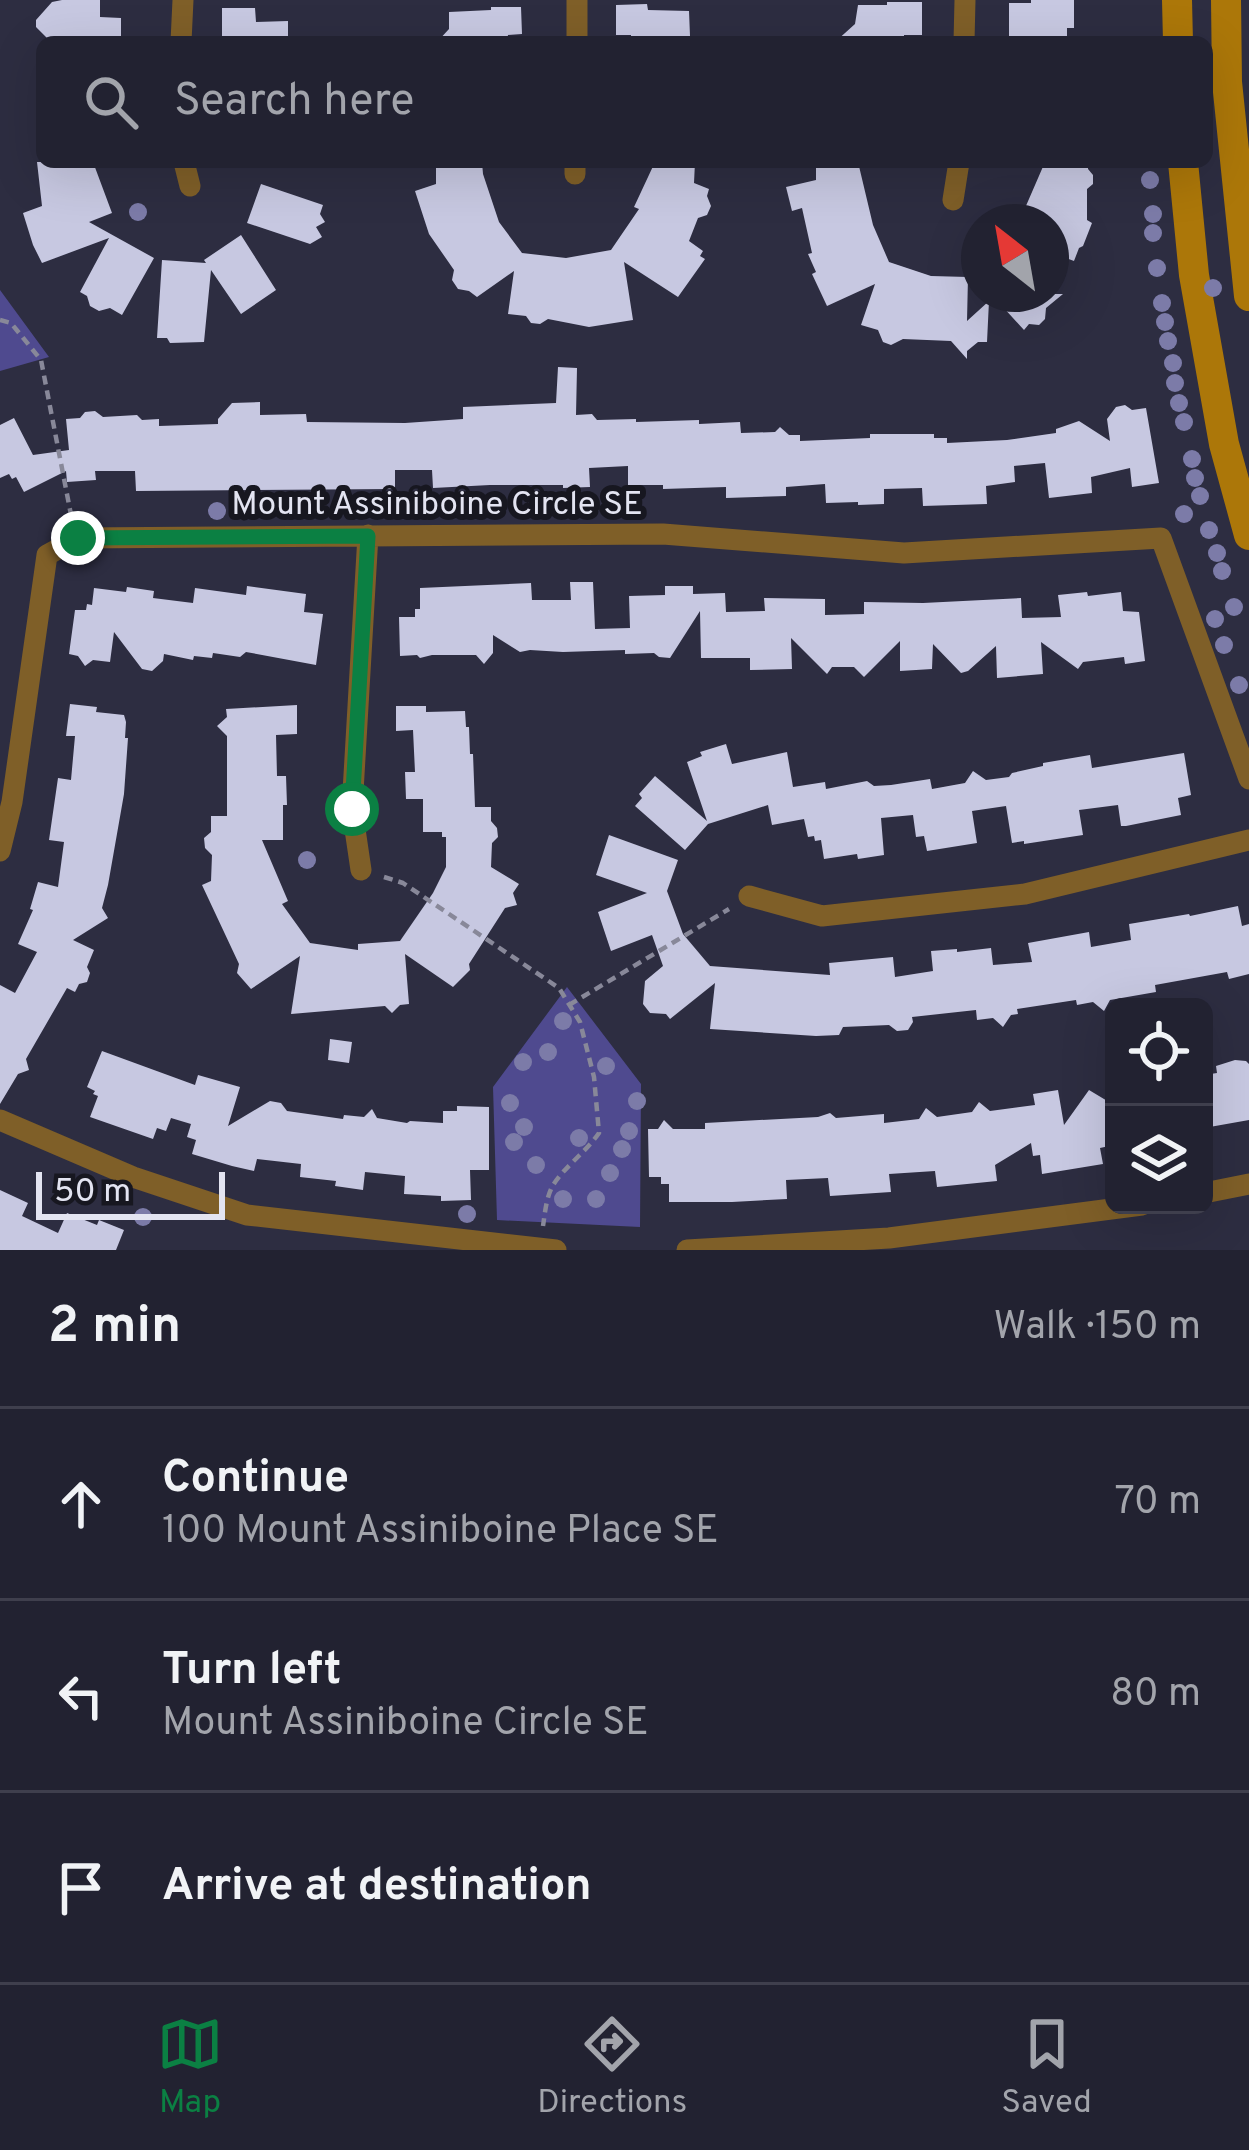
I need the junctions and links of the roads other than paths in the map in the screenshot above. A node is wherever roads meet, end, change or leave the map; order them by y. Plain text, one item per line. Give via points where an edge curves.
1 (182, 0) edge
2 (577, 0) edge
3 (965, 0) edge
4 (1177, 0) edge
5 (1226, 0) edge
6 (181, 36) edge
7 (577, 36) edge
8 (964, 36) edge
9 (1178, 36) edge
10 (186, 168) edge
11 (958, 168) edge
12 (1184, 168) edge
13 (190, 186) dead end
14 (953, 200) dead end
15 (1249, 296) edge
16 (1249, 535) edge
17 (368, 536) junction
18 (1249, 779) edge
19 (1249, 840) edge
20 (0, 851) edge
21 (361, 870) road end
22 (749, 896) road end
23 (0, 1120) edge
24 (1249, 1184) edge
25 (1213, 1191) edge
26 (1105, 1210) edge
27 (549, 1249) edge
28 (687, 1250) edge

1 - 6 street
2 - 7 street
3 - 8 street
4 - 9 main road
5 - 15 main road via 1226,82
10 - 13 street
11 - 14 street
12 - 16 main road via 1216,402
17 - 18 street, Mount Assiniboine Circle SE via 663,534 904,554 1161,538
17 - 20 street, Mount Assiniboine Circle SE via 78,538 47,555
17 - 21 street via 352,809
19 - 22 street via 1025,894 822,916
23 - 27 street via 133,1178 247,1215
24 - 25 street
26 - 28 street via 889,1238

